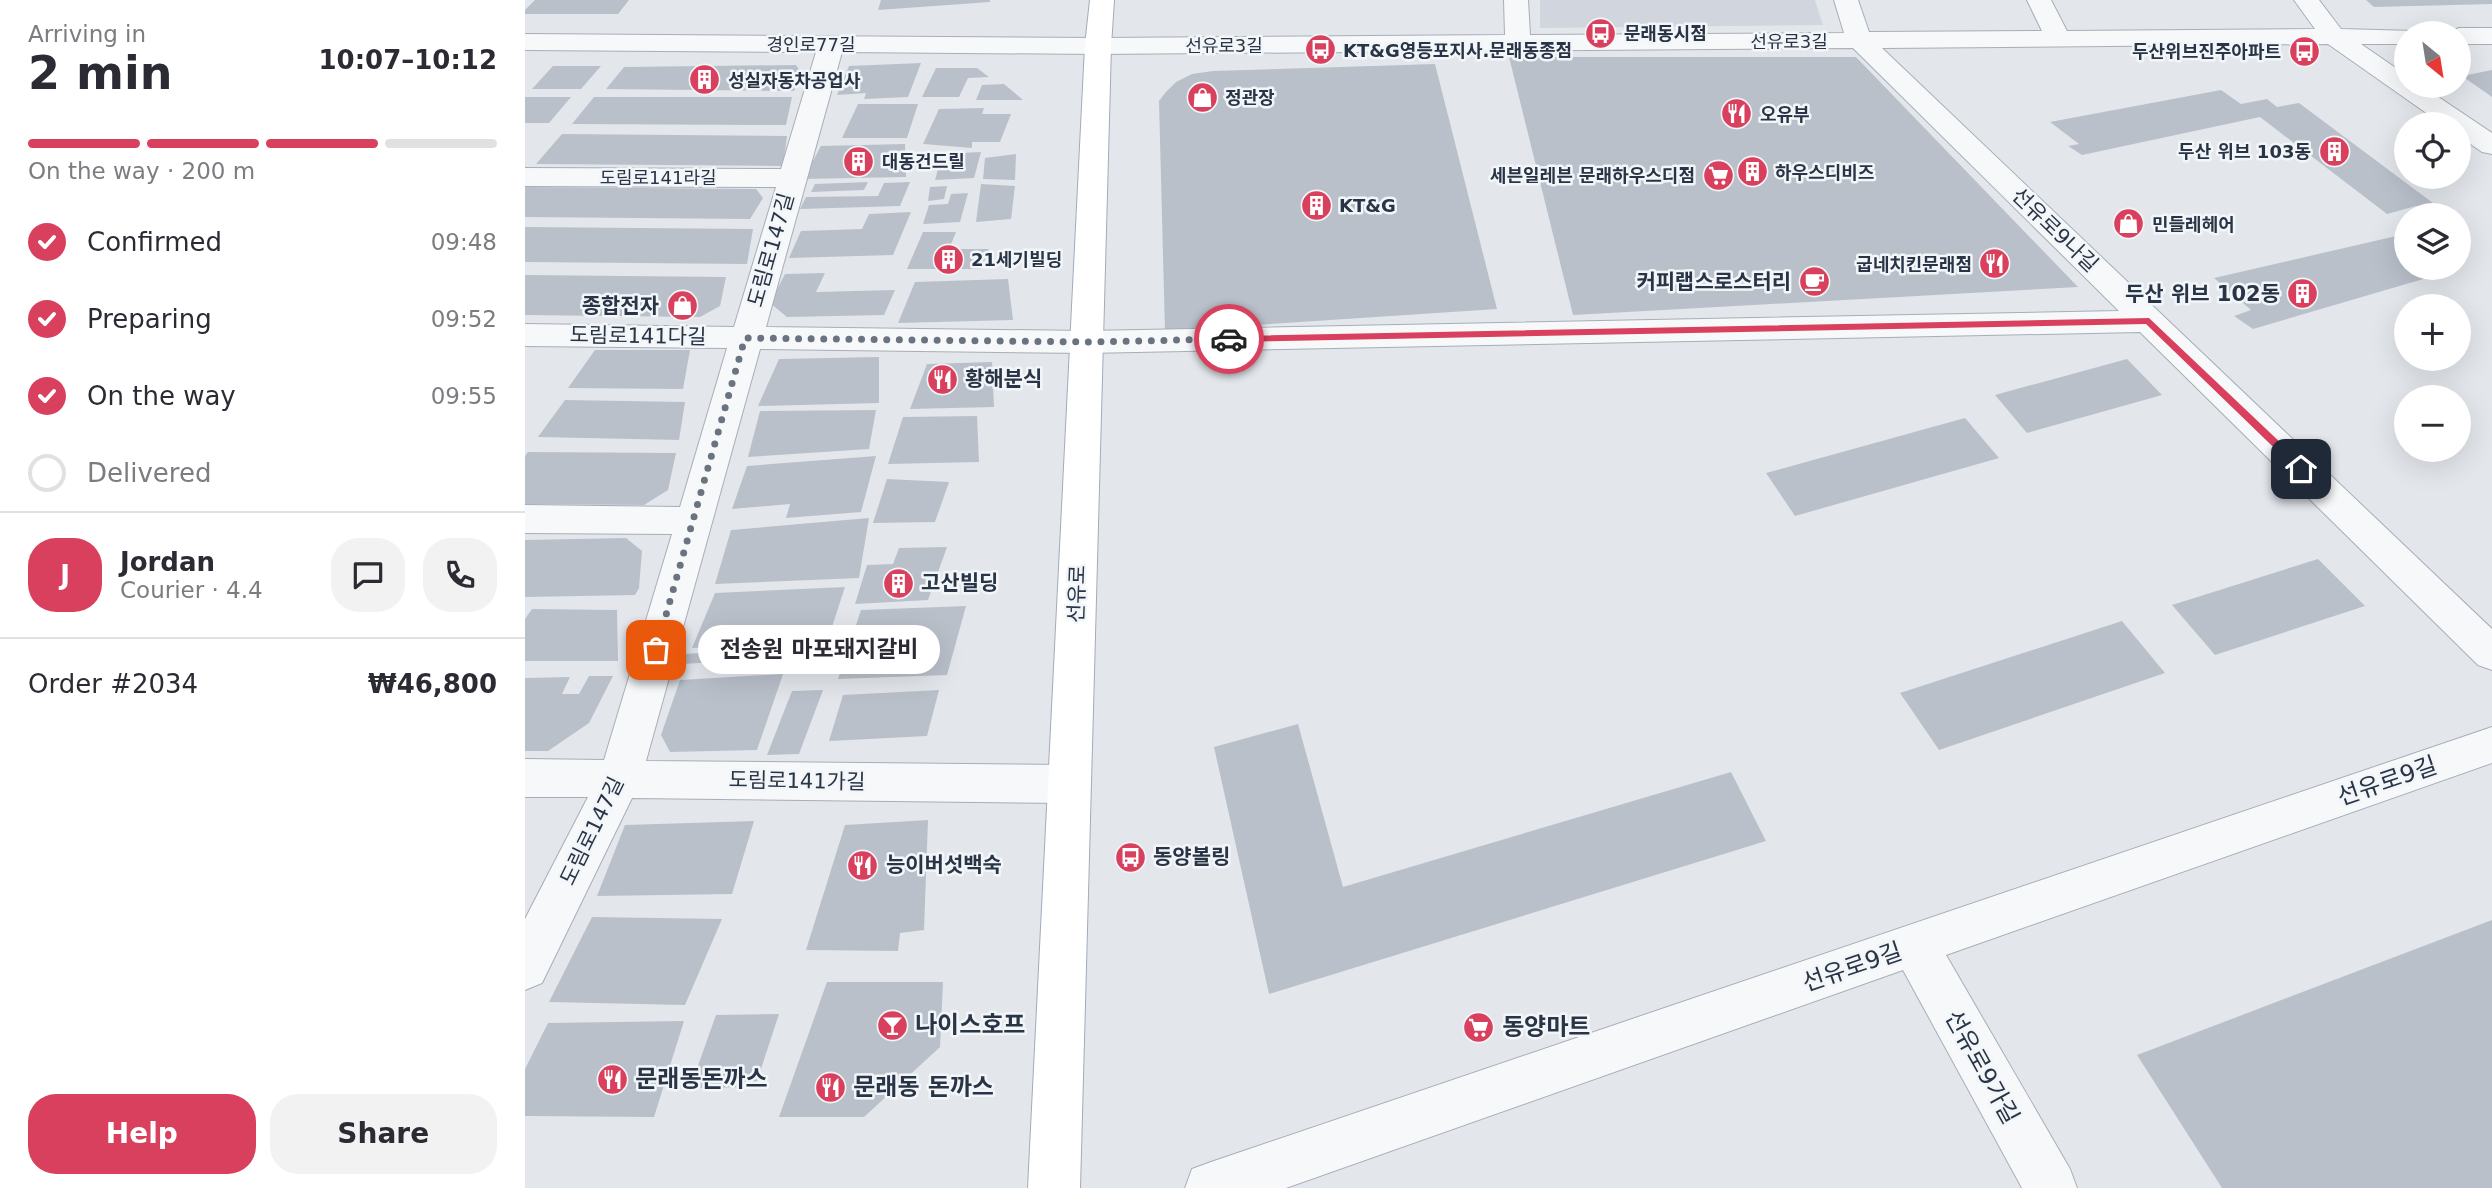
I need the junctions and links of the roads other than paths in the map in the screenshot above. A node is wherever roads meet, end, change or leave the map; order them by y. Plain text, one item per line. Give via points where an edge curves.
1 (1102, 0) edge
2 (1516, 0) edge
3 (1846, 0) edge
4 (2039, 0) edge
5 (2306, 0) edge
6 (2394, 36) edge
7 (2471, 36) edge
8 (2492, 36) edge
9 (2334, 37) junction
10 (2059, 39) junction
11 (1859, 40) junction
12 (525, 42) edge
13 (1518, 43) junction
14 (831, 44) junction
15 (1098, 46) junction
16 (2492, 146) edge
17 (525, 177) edge
18 (792, 178) junction
19 (2149, 321) junction
20 (525, 335) edge
21 (745, 338) junction
22 (1087, 342) junction
23 (525, 519) edge
24 (693, 521) junction
25 (2492, 654) edge
26 (2492, 745) edge
27 (525, 778) edge
28 (620, 779) junction
29 (1069, 784) junction
30 (1914, 945) junction
31 (525, 967) edge
32 (1054, 1188) edge
33 (1211, 1188) edge
34 (2051, 1188) edge

1 - 15 main road, 선유로
2 - 13 street
3 - 11 street, 선유로9나길
4 - 10 street
5 - 9 street
6 - 9 street, 선유로3길
7 - 8 street
9 - 10 street, 선유로3길
9 - 16 street
10 - 11 street, 선유로3길
11 - 13 street, 선유로3길
11 - 19 street, 선유로9나길
12 - 14 street, 경인로77길
13 - 15 street, 선유로3길
14 - 15 street, 경인로77길
14 - 18 street, 도림로147길
15 - 22 main road, 선유로
17 - 18 street, 도림로141라길
18 - 21 street, 도림로147길
19 - 22 street, 도림로141다길
19 - 25 street, 선유로9나길
20 - 21 street, 도림로141다길
21 - 22 street, 도림로141다길
21 - 24 street, 도림로147길
22 - 29 main road, 선유로
23 - 24 street
24 - 28 street, 도림로147길
26 - 30 street, 선유로9길
27 - 28 street, 도림로141가길
28 - 29 street, 도림로141가길
28 - 31 street, 도림로147길
29 - 32 main road, 선유로
30 - 33 street, 선유로9길
30 - 34 street, 선유로9가길

